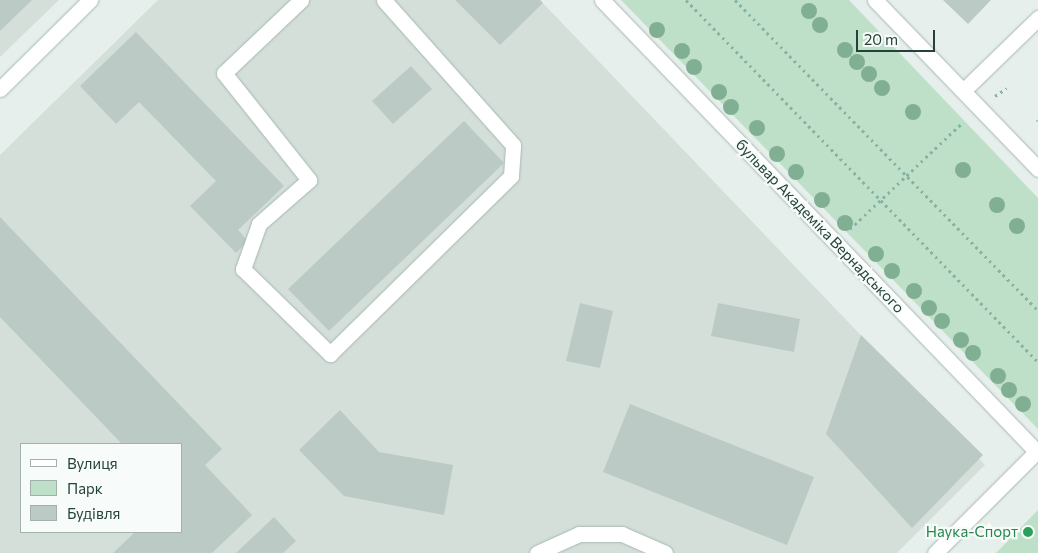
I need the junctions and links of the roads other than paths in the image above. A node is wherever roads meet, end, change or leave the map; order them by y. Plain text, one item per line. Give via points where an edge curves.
1 (90, 0) edge
2 (301, 0) edge
3 (384, 0) edge
4 (602, 0) edge
5 (875, 0) edge
6 (1038, 18) edge
7 (0, 89) edge
8 (963, 91) junction
9 (1038, 168) edge
10 (1037, 452) edge
11 (537, 553) edge
12 (665, 553) edge
13 (935, 553) edge

1 - 7 main road
2 - 3 main road via 224,73 309,180 259,224 243,269 330,354 512,176 513,146
4 - 10 main road, бульвар Академіка Вернадського
5 - 8 main road
6 - 8 main road
8 - 9 main road
10 - 13 main road
11 - 12 main road via 579,534 622,534

